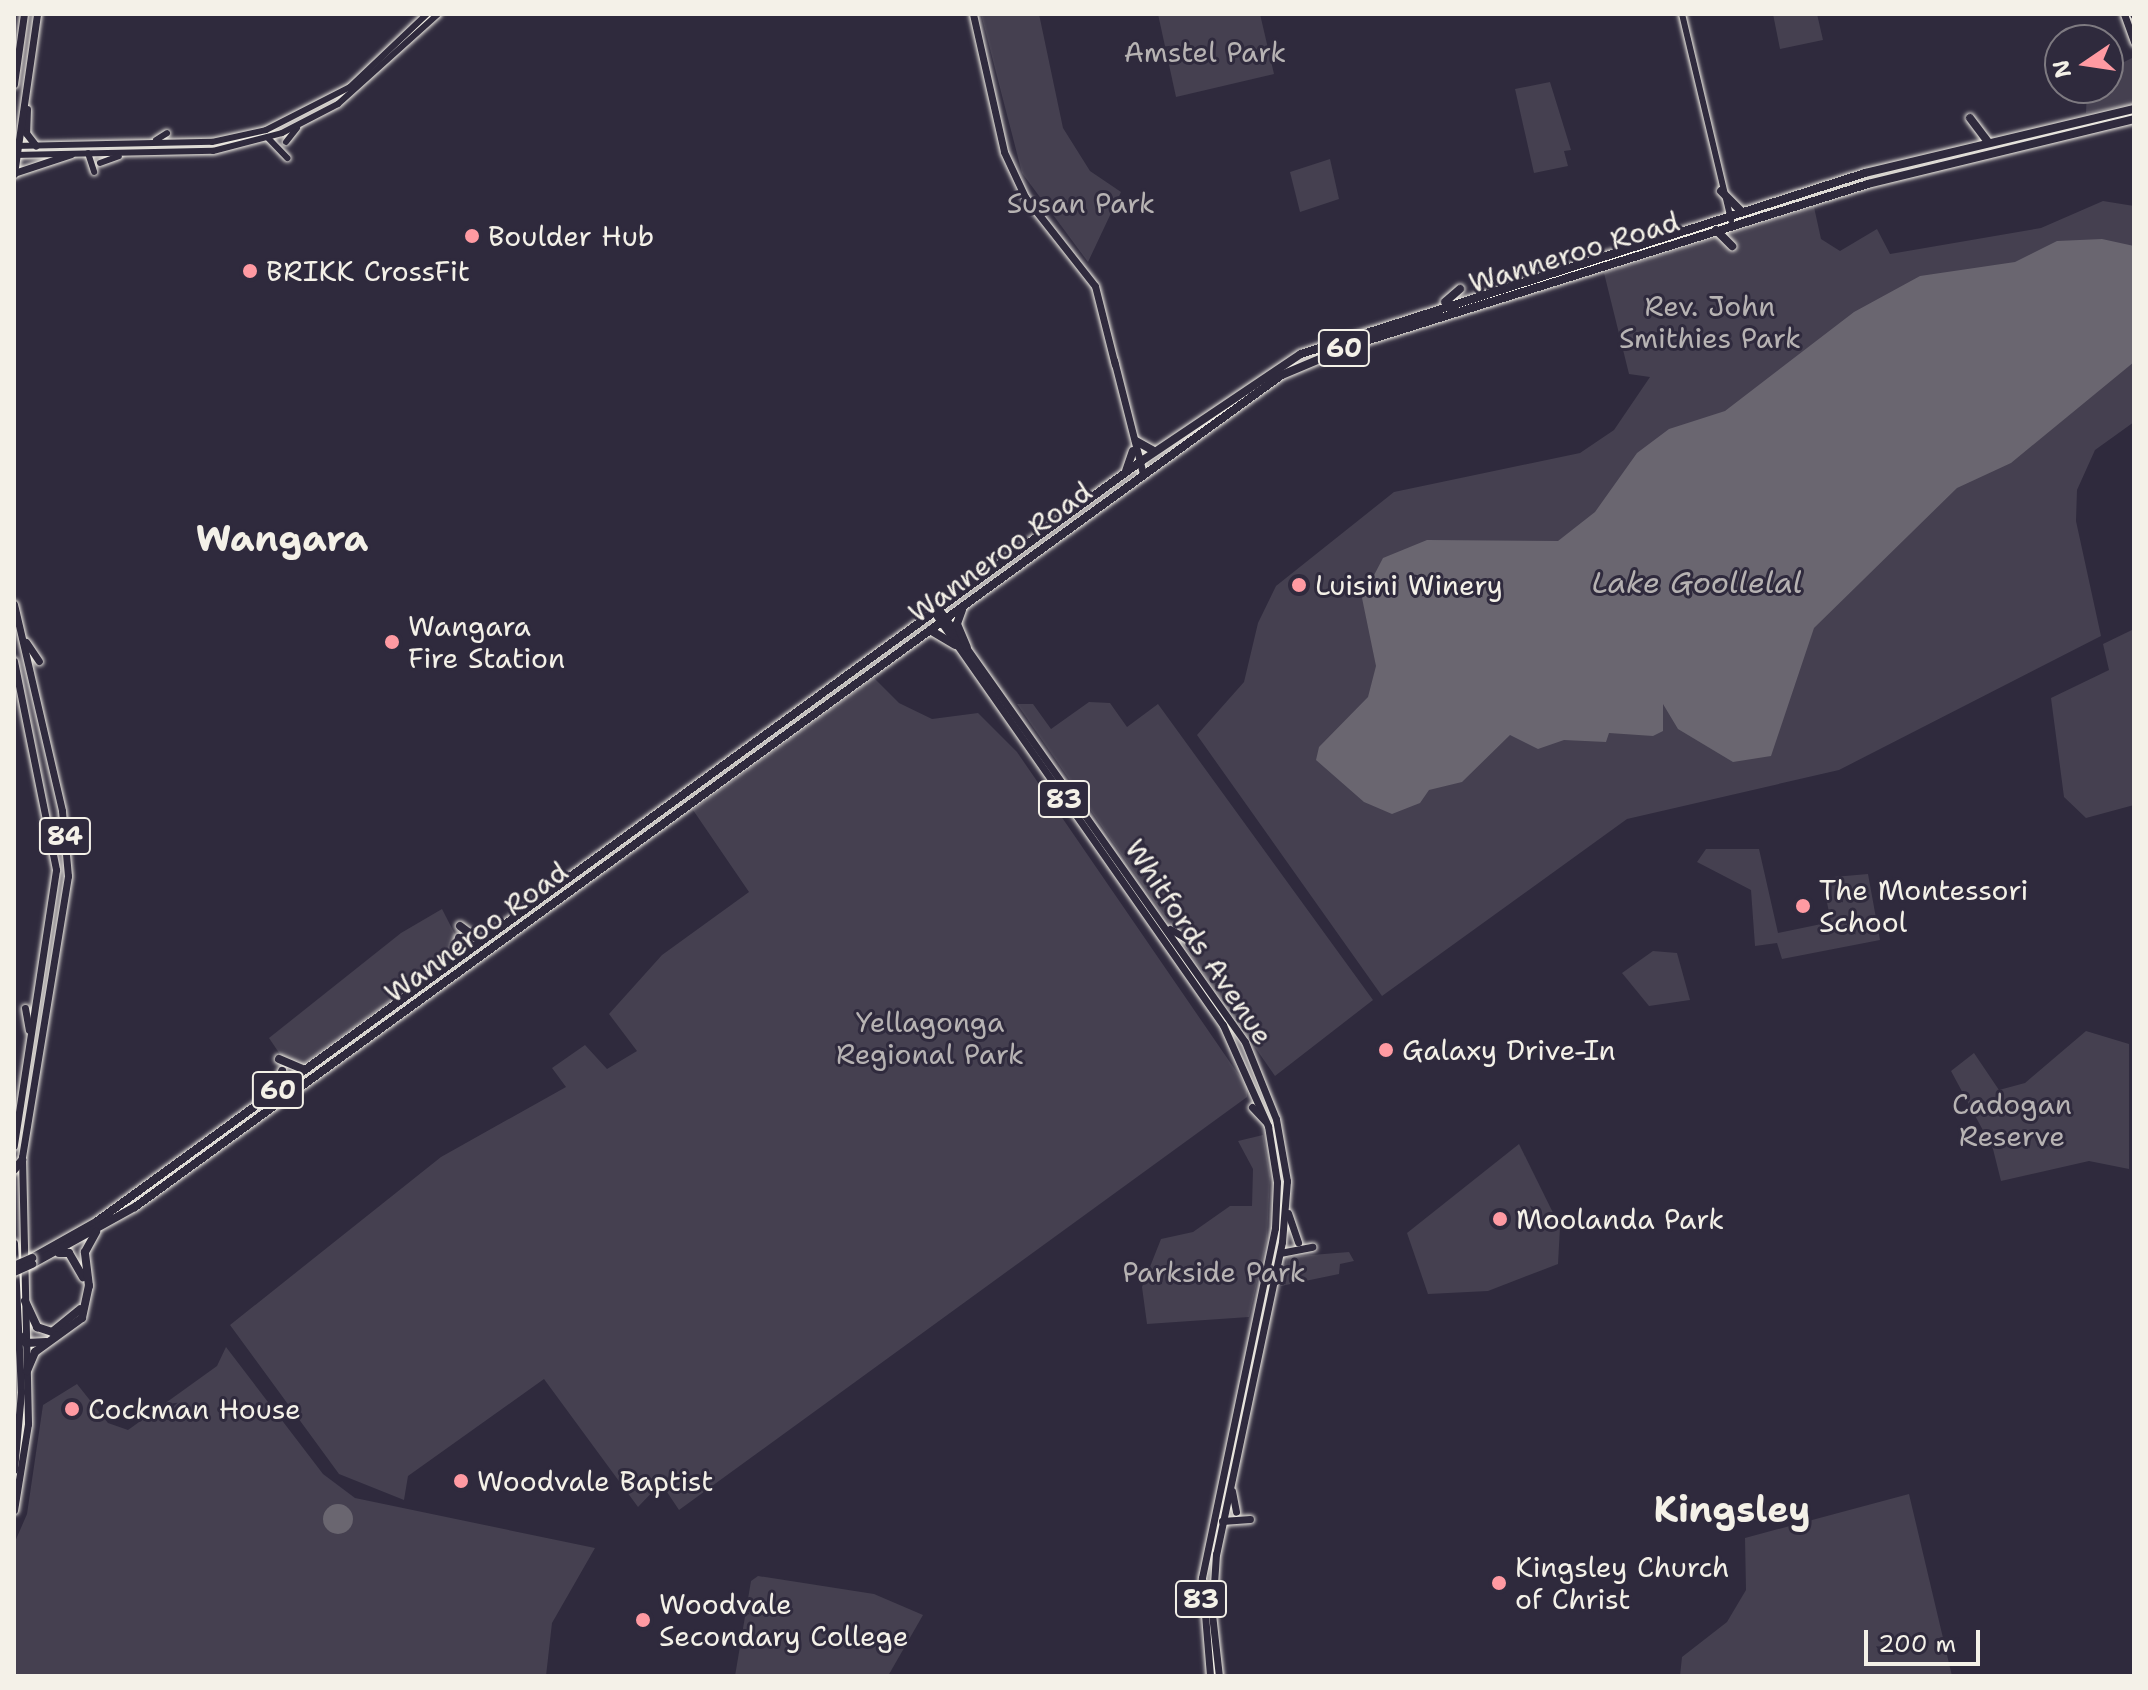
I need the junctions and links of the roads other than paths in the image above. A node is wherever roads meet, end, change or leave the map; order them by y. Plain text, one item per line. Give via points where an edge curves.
1 (24, 14) edge
2 (37, 14) edge
3 (427, 14) edge
4 (438, 14) edge
5 (970, 14) edge
6 (1682, 14) edge
7 (2124, 14) edge
8 (2134, 42) edge
9 (31, 55) junction
10 (14, 84) edge
11 (2134, 109) edge
12 (1970, 118) dead end
13 (2134, 119) edge
14 (2080, 122) junction
15 (299, 125) junction
16 (2103, 126) junction
17 (167, 133) dead end
18 (267, 137) junction
19 (2036, 140) junction
20 (286, 142) dead end
21 (1988, 142) junction
22 (148, 143) junction
23 (1975, 144) junction
24 (16, 146) edge
25 (36, 146) junction
26 (88, 153) junction
27 (71, 154) junction
28 (127, 154) junction
29 (15, 155) edge
30 (287, 158) dead end
31 (100, 163) dead end
32 (1914, 170) junction
33 (94, 172) dead end
34 (14, 173) edge
35 (1721, 191) junction
36 (1782, 198) junction
37 (1791, 208) junction
38 (1741, 211) junction
39 (1727, 216) junction
40 (1730, 226) junction
41 (1716, 230) junction
42 (1732, 246) dead end
43 (1460, 289) dead end
44 (1442, 305) junction
45 (1130, 428) junction
46 (1136, 441) junction
47 (1133, 451) junction
48 (1156, 451) junction
49 (1141, 462) junction
50 (1145, 473) junction
51 (1124, 475) junction
52 (968, 603) junction
53 (14, 604) edge
54 (936, 610) junction
55 (943, 621) junction
56 (20, 630) junction
57 (930, 630) junction
58 (955, 645) junction
59 (967, 647) junction
60 (14, 661) edge
61 (39, 661) dead end
62 (1162, 923) junction
63 (460, 926) dead end
64 (459, 938) dead end
65 (1189, 940) dead end
66 (480, 941) junction
67 (450, 964) junction
68 (25, 1008) dead end
69 (279, 1059) dead end
70 (28, 1060) junction
71 (305, 1070) junction
72 (282, 1071) dead end
73 (275, 1092) junction
74 (1252, 1107) dead end
75 (1268, 1126) junction
76 (14, 1139) edge
77 (14, 1146) edge
78 (18, 1167) edge
79 (1286, 1203) junction
80 (97, 1232) junction
81 (1298, 1242) dead end
82 (14, 1243) edge
83 (1312, 1247) dead end
84 (57, 1253) junction
85 (1280, 1253) junction
86 (32, 1261) junction
87 (14, 1266) edge
88 (14, 1272) edge
89 (25, 1301) junction
90 (18, 1334) junction
91 (51, 1342) junction
92 (26, 1343) junction
93 (27, 1371) junction
94 (14, 1470) edge
95 (1232, 1473) junction
96 (14, 1510) edge
97 (1236, 1512) dead end
98 (1250, 1519) dead end
99 (1222, 1521) junction
100 (1209, 1675) edge
101 (1219, 1676) edge

1 - 10 main road
2 - 9 main road
3 - 22 main road via 350,87 305,114 243,137
4 - 15 main road via 368,81
5 - 45 main road via 1004,152 1091,289
6 - 35 main road
7 - 8 main road
9 - 24 main road
9 - 25 main road via 25,129
11 - 14 highway, Wanneroo Road / 60
12 - 21 highway
13 - 16 highway, Wanneroo Road / 60
14 - 16 highway
14 - 21 highway, Wanneroo Road / 60
15 - 18 main road
15 - 20 main road
16 - 19 highway, Wanneroo Road / 60
17 - 22 main road
18 - 28 main road via 213,151
18 - 30 main road
19 - 23 highway
19 - 32 highway, Wanneroo Road / 60
21 - 23 highway, Wanneroo Road / 60
22 - 25 main road
23 - 32 highway
23 - 36 highway, Wanneroo Road / 60
24 - 25 main road
24 - 29 main road
26 - 27 main road
26 - 28 main road
26 - 33 main road
27 - 29 main road
27 - 34 main road via 19,165
28 - 31 main road
29 - 34 main road
32 - 37 highway, Wanneroo Road / 60
35 - 38 highway
35 - 39 main road
36 - 37 highway
36 - 38 highway, Wanneroo Road / 60
37 - 40 highway, Wanneroo Road / 60
38 - 39 highway, Wanneroo Road / 60
39 - 40 main road
39 - 44 highway, Wanneroo Road / 60
40 - 41 highway, Wanneroo Road / 60
41 - 42 highway
41 - 50 highway, Wanneroo Road / 60 via 1321,357 1259,390
43 - 44 highway
44 - 48 highway, Wanneroo Road / 60 via 1301,354
45 - 46 main road
45 - 47 main road
46 - 48 highway
46 - 49 main road
47 - 49 main road
47 - 51 highway
48 - 49 highway, Wanneroo Road / 60
49 - 50 main road
49 - 51 highway, Wanneroo Road / 60
50 - 52 highway, Wanneroo Road / 60
51 - 54 highway, Wanneroo Road / 60
52 - 55 highway, Wanneroo Road / 60
52 - 59 highway, 83 via 956,620
53 - 56 main road, 84
54 - 55 main road, Whitfords Avenue / 83
54 - 66 highway, Wanneroo Road / 60
55 - 57 highway, Wanneroo Road / 60
55 - 58 main road, Whitfords Avenue / 83
55 - 59 main road, Whitfords Avenue / 83
56 - 61 main road
56 - 78 main road, 84 via 62,811 68,876
57 - 58 highway
57 - 80 highway, Wanneroo Road / 60
58 - 75 main road, Whitfords Avenue / 83 via 1223,1025
59 - 62 main road, Whitfords Avenue / 83
60 - 70 main road, 84 via 56,870
62 - 65 main road
62 - 79 main road, Whitfords Avenue / 83 via 1260,1072 1280,1135
63 - 66 highway
64 - 67 highway
66 - 67 highway, Wanneroo Road / 60
67 - 71 highway, Wanneroo Road / 60
68 - 70 main road
69 - 71 highway
70 - 76 main road, 84
71 - 73 highway, Wanneroo Road / 60
72 - 73 highway
73 - 86 highway, Wanneroo Road / 60
74 - 75 main road
75 - 100 main road, Whitfords Avenue / 83 via 1277,1208 1205,1555
76 - 77 main road, 84
78 - 89 main road, 84
79 - 81 main road
79 - 85 main road, Whitfords Avenue / 83
80 - 84 highway, Wanneroo Road / 60
80 - 91 highway via 84,1258 85,1312 74,1329
82 - 90 main road
83 - 85 main road
84 - 86 highway, Wanneroo Road / 60
84 - 89 highway via 69,1253 82,1273 77,1316 47,1332
85 - 95 main road, Whitfords Avenue / 83
86 - 87 highway, 60, bridge
86 - 88 highway, Wanneroo Road / 60, bridge
89 - 92 main road, 84
90 - 92 highway
90 - 94 main road
91 - 92 highway
91 - 93 highway via 35,1352
92 - 93 main road, 84
93 - 96 main road, 84 via 26,1454
95 - 97 main road
95 - 99 main road, Whitfords Avenue / 83
98 - 99 main road
99 - 101 main road, Whitfords Avenue / 83 via 1212,1600

